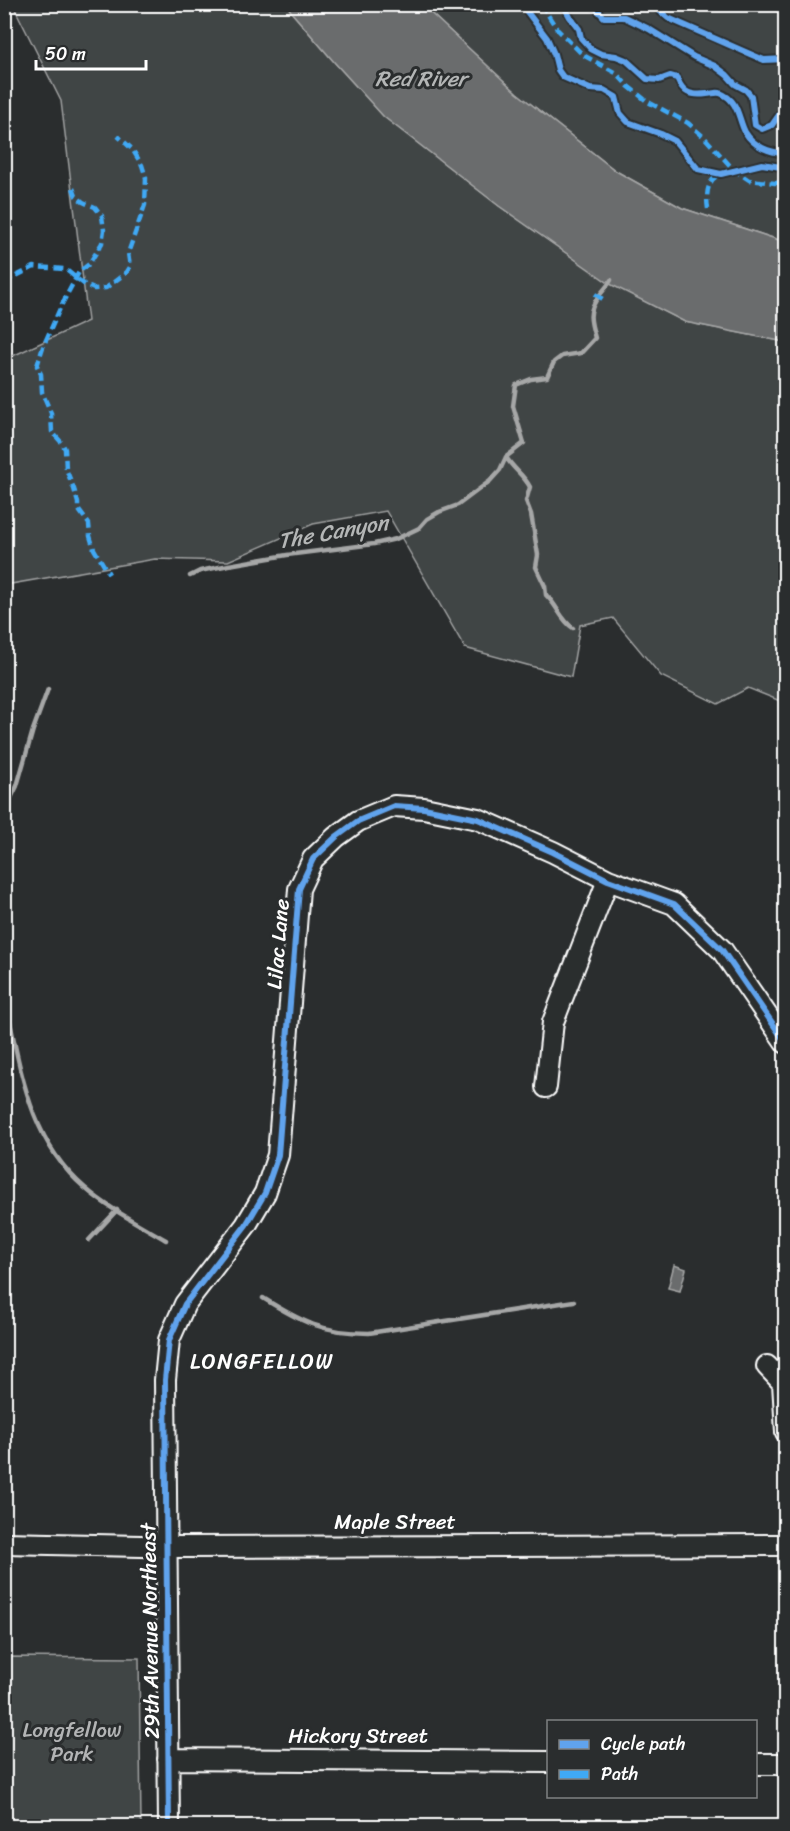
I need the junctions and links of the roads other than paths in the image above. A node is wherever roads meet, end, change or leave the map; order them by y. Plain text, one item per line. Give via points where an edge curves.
1 (608, 880) junction
2 (786, 1043) edge
3 (546, 1087) dead end
4 (767, 1366) dead end
5 (786, 1432) edge
6 (165, 1435) joint
7 (4, 1543) edge
8 (786, 1545) edge
9 (166, 1546) junction
10 (168, 1759) junction
11 (547, 1762) edge
12 (757, 1764) edge
13 (786, 1764) edge
14 (169, 1827) edge

1 - 2 street, Lilac Lane via 674,904 722,950
1 - 3 street via 553,1022
1 - 6 street, Lilac Lane via 478,819 424,808 394,806 358,821 313,859 299,889 278,1155 250,1217 185,1304 169,1340
4 - 5 street via 783,1383
6 - 9 street, 29th Avenue Northeast
7 - 9 street, Maple Street
8 - 9 street, Maple Street
9 - 10 street, 29th Avenue Northeast
10 - 11 street, Hickory Street
10 - 14 street, 29th Avenue Northeast
12 - 13 street

